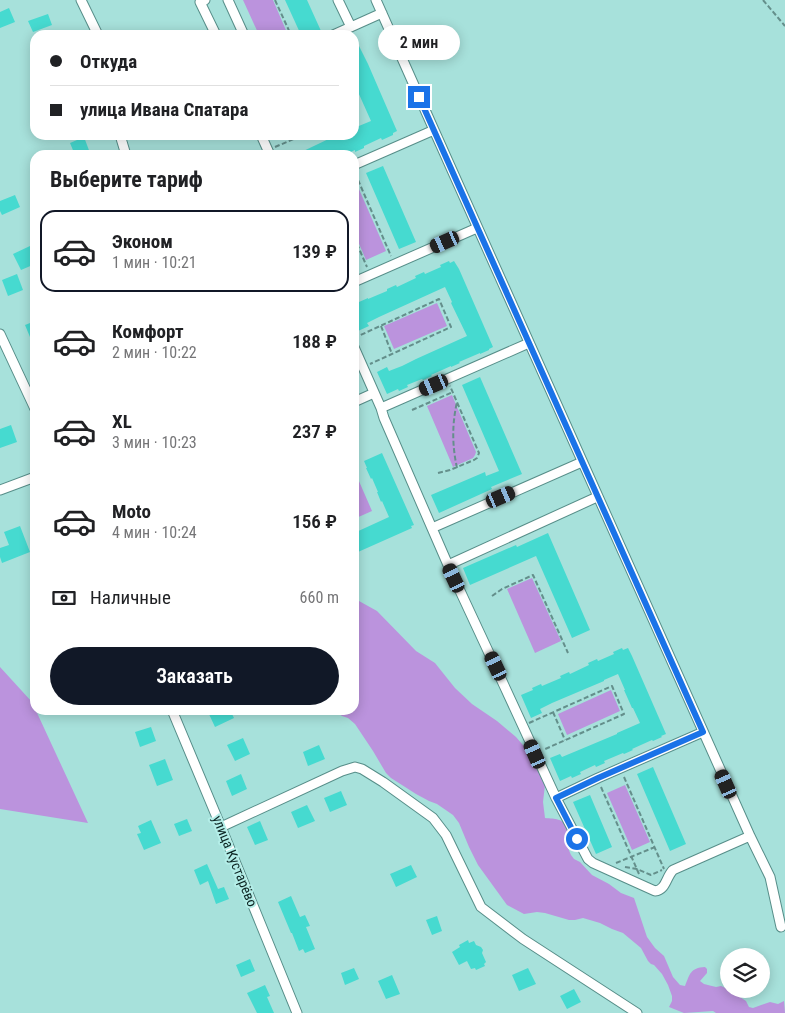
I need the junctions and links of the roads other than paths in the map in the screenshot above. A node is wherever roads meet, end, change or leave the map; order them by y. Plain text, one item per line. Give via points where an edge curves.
1 (80, 0) edge
2 (228, 0) edge
3 (338, 0) edge
4 (376, 0) edge
5 (202, 1) edge
6 (382, 13) junction
7 (350, 27) junction
8 (95, 30) edge
9 (214, 30) edge
10 (242, 30) edge
11 (344, 30) edge
12 (434, 130) junction
13 (359, 163) edge
14 (477, 228) junction
15 (359, 280) edge
16 (0, 334) edge
17 (529, 343) junction
18 (359, 358) edge
19 (374, 393) junction
20 (30, 398) edge
21 (359, 400) edge
22 (381, 408) junction
23 (582, 462) junction
24 (30, 480) edge
25 (0, 490) edge
26 (598, 497) junction
27 (432, 528) junction
28 (448, 565) junction
29 (174, 715) edge
30 (703, 732) junction
31 (556, 798) junction
32 (221, 827) junction
33 (750, 836) junction
34 (781, 927) dead end
35 (297, 1013) edge
36 (637, 1013) edge

1 - 8 street
2 - 10 street
3 - 7 street
4 - 6 street
5 - 9 street
6 - 7 street
6 - 12 street
7 - 11 street
12 - 13 street
12 - 14 street
14 - 15 street
14 - 17 street
16 - 20 street
17 - 22 street
17 - 23 street
18 - 19 street
19 - 21 street
19 - 22 street
22 - 27 street
23 - 26 street
23 - 27 street
24 - 25 street
26 - 28 street
26 - 30 street
27 - 28 street
28 - 31 street
29 - 32 street, улица Кустарёво
30 - 31 street
30 - 33 street
31 - 33 street via 590,861 655,891 663,889 676,868
32 - 35 street, улица Кустарёво
32 - 36 street via 342,771 355,767 362,769 439,824 481,907 523,940
33 - 34 street via 770,877

